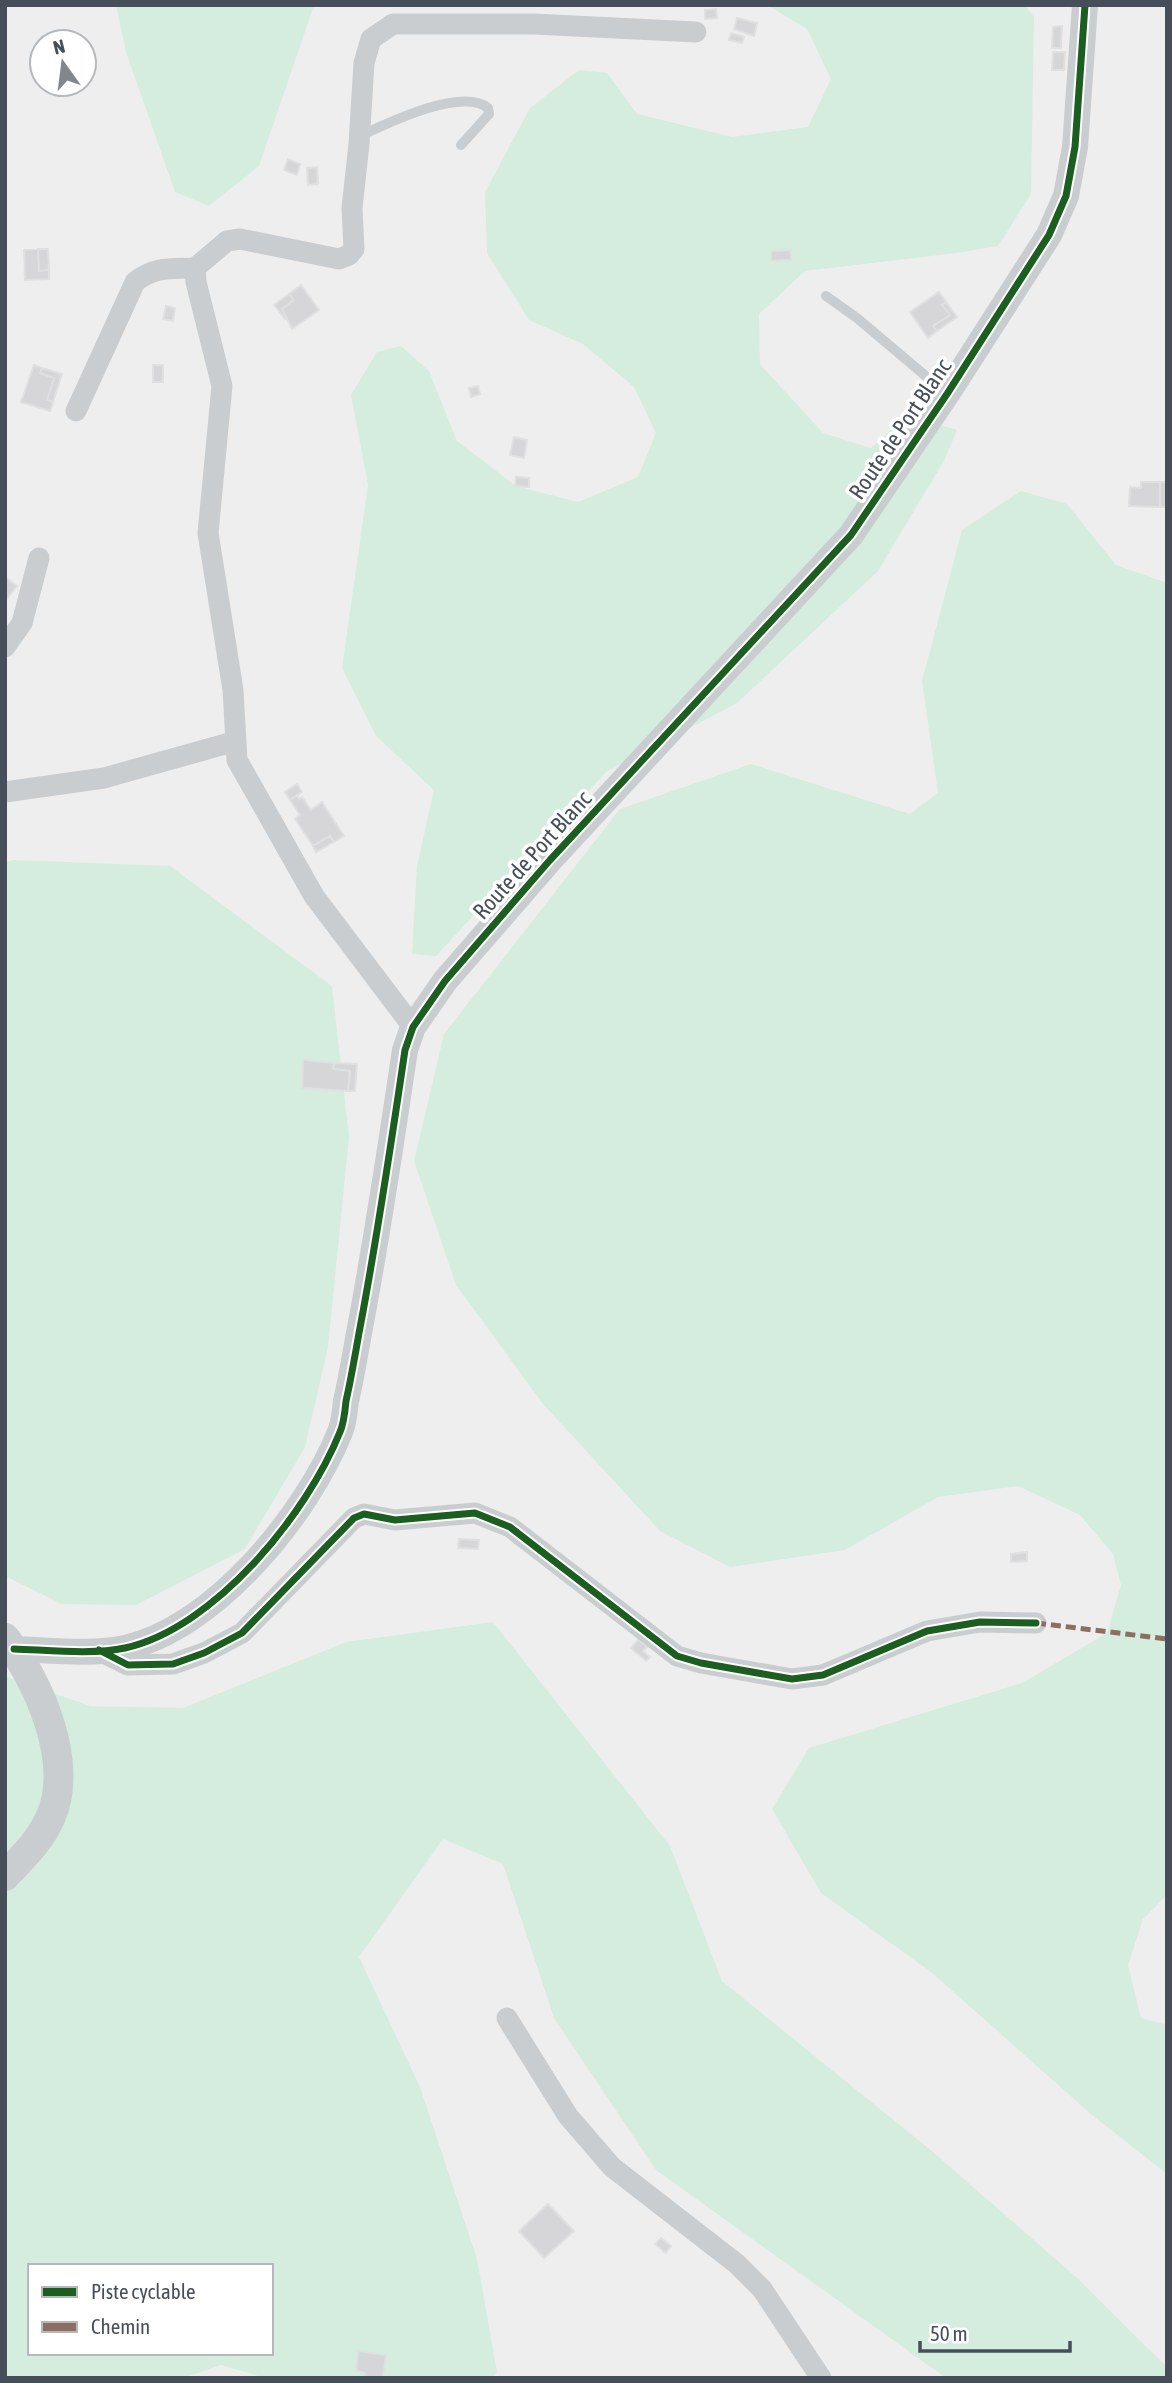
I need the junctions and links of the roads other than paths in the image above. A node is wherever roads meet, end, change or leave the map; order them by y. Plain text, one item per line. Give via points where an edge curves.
1 (1085, 5) edge
2 (696, 32) dead end
3 (360, 136) junction
4 (461, 145) dead end
5 (195, 268) junction
6 (826, 296) dead end
7 (947, 394) junction
8 (76, 411) dead end
9 (39, 558) dead end
10 (5, 647) edge
11 (236, 741) junction
12 (5, 792) edge
13 (413, 1027) junction
14 (1036, 1623) dead end
15 (10, 1643) edge
16 (98, 1650) junction
17 (5, 1876) edge
18 (507, 2018) dead end
19 (821, 2378) edge

1 - 7 street, Route de Port Blanc via 1075,147 1066,196 1049,235
2 - 3 street via 534,23 393,24 371,40 364,63
3 - 4 lane via 410,113 481,102 489,114
3 - 5 street via 352,208 354,249 349,255 339,259 227,240
5 - 8 street via 148,272 135,282
5 - 11 street via 222,386 208,533 233,690
6 - 7 lane
7 - 13 street, Route de Port Blanc via 852,535 550,860 445,981
9 - 10 street via 22,623
11 - 12 street via 104,778
11 - 13 street via 237,760 314,896
13 - 16 street, Route de Port Blanc via 405,1050 381,1220 341,1430 319,1479 286,1526 202,1611 162,1636 124,1648
14 - 16 street via 979,1622 927,1631 823,1675 792,1679 677,1656 510,1527 475,1513 395,1520 364,1514 354,1518 242,1633 204,1653 173,1664 128,1665
15 - 16 street, Route de Port Blanc
15 - 17 main road via 40,1698 55,1748 59,1783 52,1814 37,1843
18 - 19 street via 568,2116 612,2167 737,2264 762,2289

